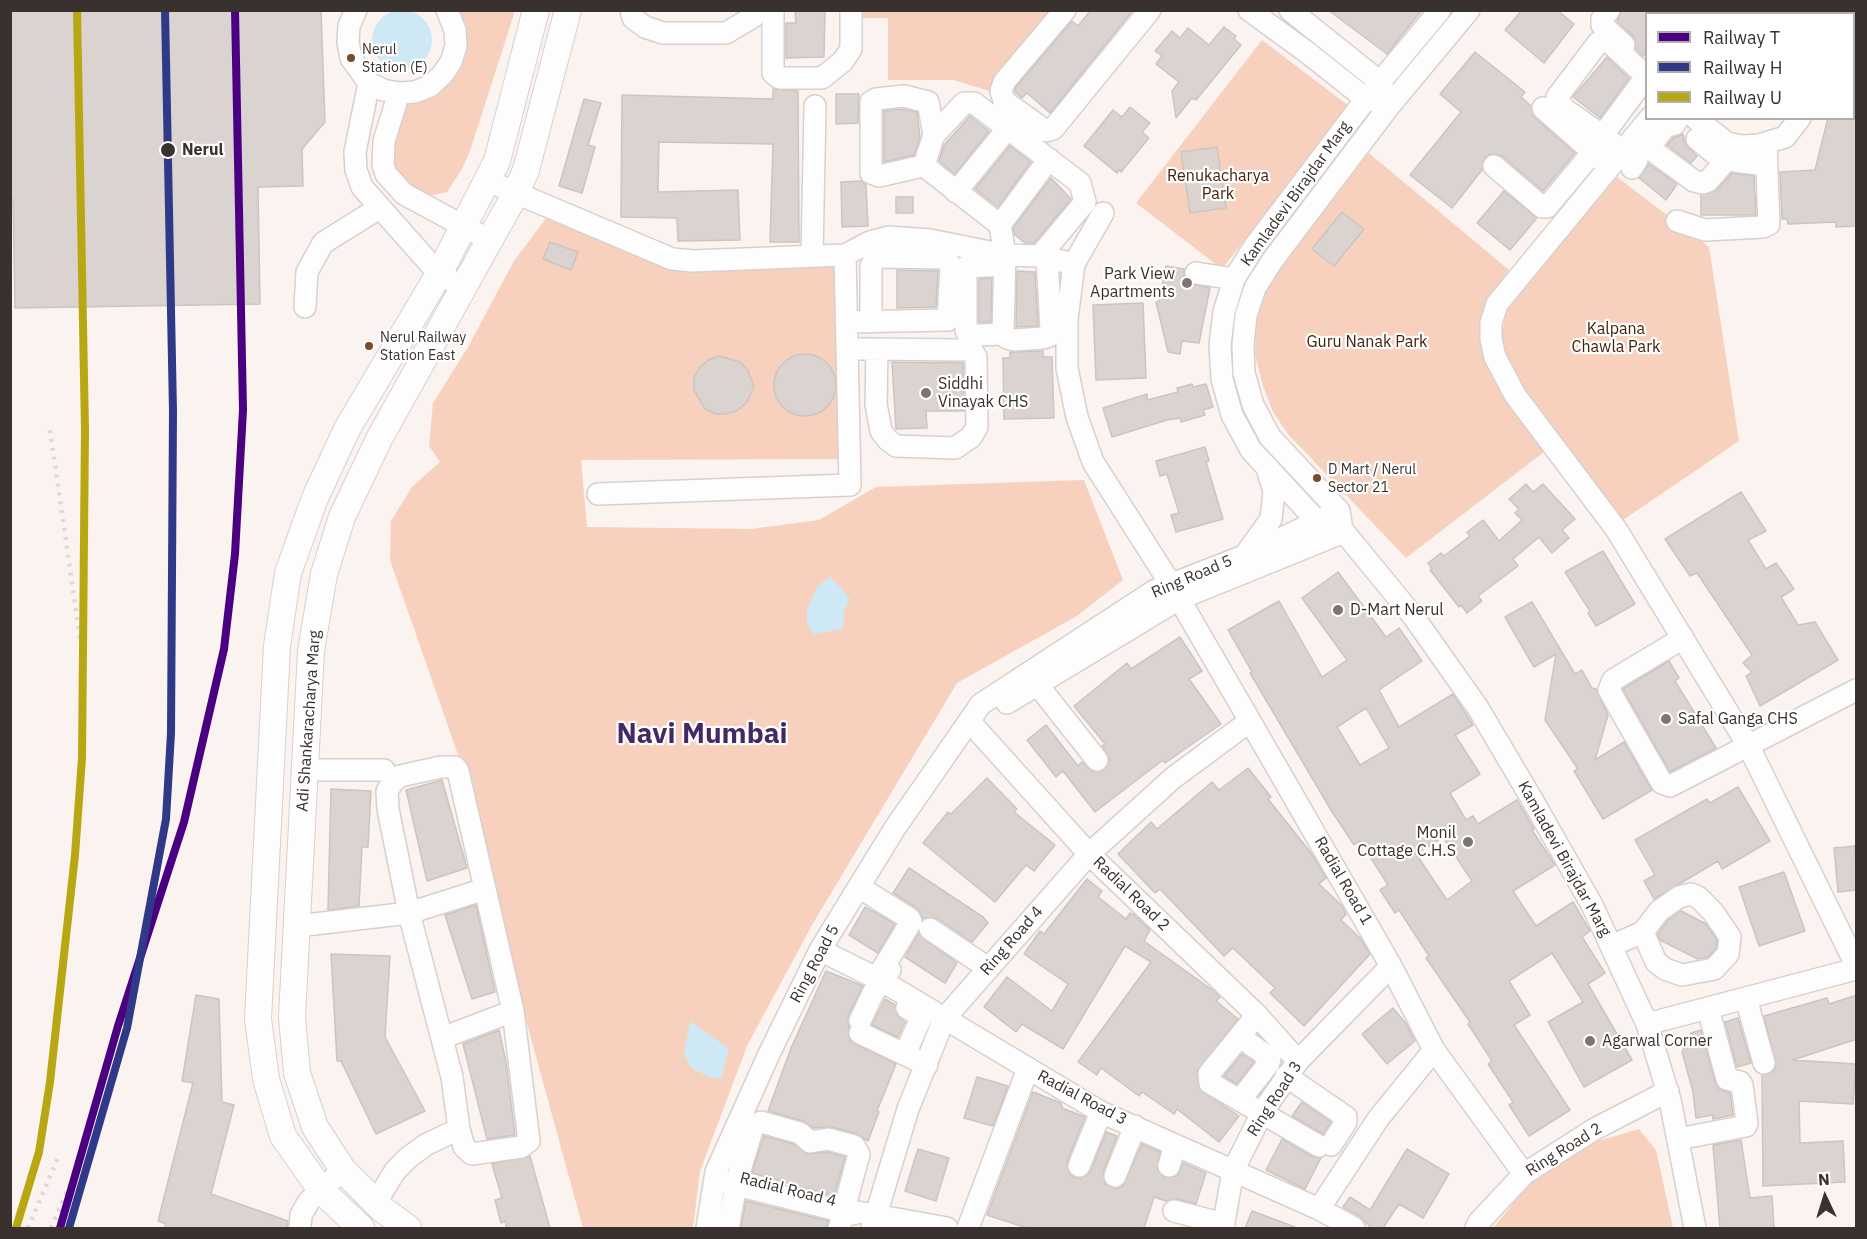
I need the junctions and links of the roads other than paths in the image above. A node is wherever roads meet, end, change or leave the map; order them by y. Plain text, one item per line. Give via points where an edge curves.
1 (356, 10) edge
2 (447, 10) edge
3 (536, 10) edge
4 (568, 10) edge
5 (631, 10) edge
6 (756, 10) edge
7 (773, 10) edge
8 (851, 10) edge
9 (1065, 10) edge
10 (1150, 10) edge
11 (1248, 10) edge
12 (1290, 10) edge
13 (1440, 10) edge
14 (1469, 10) edge
15 (1609, 10) edge
16 (1645, 59) edge
17 (1645, 75) edge
18 (1645, 80) edge
19 (1380, 82) junction
20 (369, 83) junction
21 (399, 93) junction
22 (1366, 99) junction
23 (1390, 105) junction
24 (815, 106) dead end
25 (1543, 108) dead end
26 (1649, 120) edge
27 (1677, 120) edge
28 (1798, 120) edge
29 (1008, 128) junction
30 (1696, 129) edge
31 (934, 135) junction
32 (1655, 140) dead end
33 (1598, 143) junction
34 (1766, 143) junction
35 (1722, 148) junction
36 (1630, 151) junction
37 (1048, 159) junction
38 (927, 165) junction
39 (1767, 165) junction
40 (1494, 166) dead end
41 (1610, 166) junction
42 (1688, 174) dead end
43 (488, 181) junction
44 (956, 192) junction
45 (516, 193) junction
46 (405, 194) junction
47 (382, 213) junction
48 (1103, 213) dead end
49 (1677, 221) dead end
50 (1000, 225) junction
51 (465, 227) junction
52 (491, 241) junction
53 (845, 255) junction
54 (812, 256) junction
55 (1043, 257) junction
56 (1005, 260) junction
57 (1074, 264) junction
58 (1196, 273) dead end
59 (439, 274) junction
60 (1234, 279) junction
61 (465, 288) junction
62 (305, 307) dead end
63 (871, 321) junction
64 (846, 322) junction
65 (1003, 334) junction
66 (847, 349) junction
67 (877, 349) junction
68 (914, 435) dead end
69 (885, 436) junction
70 (1266, 466) junction
71 (598, 494) dead end
72 (1339, 511) junction
73 (1317, 521) junction
74 (1344, 532) junction
75 (1244, 556) junction
76 (1174, 591) junction
77 (1683, 638) junction
78 (1033, 679) junction
79 (1857, 690) edge
80 (969, 721) junction
81 (1250, 721) junction
82 (1749, 747) junction
83 (1096, 760) dead end
84 (305, 770) junction
85 (384, 770) dead end
86 (1089, 854) junction
87 (859, 887) junction
88 (485, 889) junction
89 (410, 913) junction
90 (297, 926) junction
91 (930, 929) dead end
92 (1643, 932) dead end
93 (1611, 946) junction
94 (820, 950) junction
95 (900, 955) dead end
96 (1391, 966) junction
97 (1857, 967) edge
98 (988, 968) junction
99 (879, 980) junction
100 (1746, 998) junction
101 (1710, 1007) junction
102 (907, 1008) dead end
103 (513, 1011) junction
104 (1257, 1015) junction
105 (944, 1019) junction
106 (1647, 1024) junction
107 (1240, 1037) junction
108 (442, 1038) junction
109 (1434, 1050) junction
110 (905, 1054) junction
111 (1270, 1058) junction
112 (1764, 1063) dead end
113 (927, 1065) junction
114 (1291, 1070) junction
115 (1030, 1071) junction
116 (1730, 1073) dead end
117 (1668, 1091) junction
118 (1240, 1100) junction
119 (1263, 1111) junction
120 (1098, 1118) junction
121 (459, 1129) junction
122 (1132, 1132) junction
123 (1678, 1139) junction
124 (1175, 1145) junction
125 (1079, 1166) dead end
126 (1169, 1166) dead end
127 (343, 1170) junction
128 (1233, 1171) junction
129 (1524, 1174) junction
130 (715, 1176) junction
131 (1114, 1176) dead end
132 (737, 1181) junction
133 (321, 1190) junction
134 (376, 1202) junction
135 (1319, 1209) junction
136 (1174, 1211) dead end
137 (849, 1214) edge
138 (1223, 1226) edge
139 (300, 1228) edge
140 (361, 1228) edge
141 (408, 1228) edge
142 (707, 1228) edge
143 (728, 1228) edge
144 (947, 1228) edge
145 (968, 1228) edge
146 (1354, 1228) edge
147 (1476, 1228) edge
148 (1695, 1228) edge

1 - 20 street via 348,42 351,58
2 - 21 street via 455,30 451,62 430,86
3 - 43 main road via 497,161
4 - 45 main road, Adi Shankaracharya Marg via 526,170
5 - 6 street via 633,18 645,27 663,33 726,33 753,17
7 - 8 street via 773,73 779,78 822,78 843,62 851,49
9 - 10 street via 1004,82 1001,91 1004,101 1046,131 1053,129
11 - 22 street
12 - 19 street
13 - 19 street, Kamladevi Birajdar Marg
14 - 23 street, Kamladevi Birajdar Marg
15 - 16 street via 1602,25
17 - 33 street via 1604,40 1557,97
18 - 33 street
19 - 22 street, Kamladevi Birajdar Marg
19 - 23 street
20 - 21 street
20 - 47 street via 358,136 356,170 362,188
21 - 46 street via 384,141 383,165 386,174
22 - 23 street
22 - 60 street, Kamladevi Birajdar Marg
23 - 72 street, Kamladevi Birajdar Marg via 1272,261 1255,288 1246,315 1244,373 1252,405 1270,437
24 - 54 street
25 - 33 street
26 - 36 street
27 - 32 street
28 - 34 street via 1785,137
29 - 31 street via 969,101
29 - 37 street
29 - 44 street
30 - 35 street
31 - 38 street
31 - 38 street via 928,102 904,96 871,102 871,173 879,176
33 - 36 street
33 - 40 street via 1547,207 1542,207
33 - 41 street
34 - 35 street
34 - 39 street
35 - 36 street via 1718,171 1708,181 1694,181
35 - 39 street via 1734,161
35 - 42 street via 1697,174
36 - 41 street
37 - 50 street
37 - 55 street via 1080,183 1084,202
38 - 44 street
39 - 49 street via 1768,224 1705,230
41 - 77 street via 1497,304 1491,339 1495,357 1515,395 1616,529
43 - 45 street
43 - 51 main road
44 - 50 street
45 - 52 main road, Adi Shankaracharya Marg
45 - 54 street via 672,259
46 - 47 street
46 - 51 street
47 - 59 street
47 - 62 street via 323,243 307,272
48 - 57 street
50 - 56 street
51 - 52 street
51 - 59 main road
52 - 61 main road, Adi Shankaracharya Marg
53 - 54 street
53 - 56 street via 888,237 930,240
53 - 64 street
55 - 56 street
55 - 57 street
55 - 65 street via 1049,336 1014,340
56 - 65 street
56 - 65 street via 966,267 965,272 968,334
57 - 76 street, Radial Road 1 via 1067,319 1067,368 1077,417 1093,462
58 - 60 street
59 - 61 street
59 - 133 main road via 347,429 315,498 288,573 278,646 258,1019 266,1079 283,1136
60 - 70 street, Kamladevi Birajdar Marg via 1220,345 1222,379 1232,415 1251,450
61 - 84 main road, Adi Shankaracharya Marg via 379,440 342,517 324,574 311,651
63 - 63 street via 948,320 948,262 878,257 874,260
63 - 64 street
64 - 66 street
66 - 67 street
66 - 71 street via 850,485
67 - 69 street via 876,404
67 - 69 street via 968,350 976,357 977,427 971,436 955,448 896,446
68 - 69 street
70 - 73 street, Kamladevi Birajdar Marg
70 - 75 street via 1274,492 1271,519
72 - 73 street, Ring Road 5
72 - 74 street, Kamladevi Birajdar Marg
73 - 74 street, Kamladevi Birajdar Marg
73 - 75 street, Ring Road 5
74 - 76 street, Ring Road 5
74 - 93 street, Kamladevi Birajdar Marg via 1413,616 1478,708 1592,905
75 - 76 street, Ring Road 5
76 - 78 street, Ring Road 5
76 - 81 street, Radial Road 1
77 - 82 street
77 - 82 street via 1613,680 1609,690 1662,783 1670,786
78 - 80 street, Ring Road 5 via 981,704
78 - 83 street
79 - 82 street
80 - 86 street, Radial Road 2
80 - 87 street, Ring Road 5
81 - 86 street, Ring Road 4 via 1173,778
81 - 96 street, Radial Road 1
82 - 97 street
84 - 85 street
84 - 90 main road, Adi Shankaracharya Marg
86 - 98 street, Ring Road 4
86 - 104 street, Radial Road 2
87 - 94 street, Ring Road 5
87 - 99 street via 911,922
88 - 89 street
88 - 89 street via 455,767 441,766 400,776 387,791 387,809
88 - 103 street
89 - 90 street
89 - 108 street
90 - 127 main road, Adi Shankaracharya Marg via 292,1017 297,1073 315,1126
91 - 98 street
92 - 93 street
93 - 106 street, Kamladevi Birajdar Marg
94 - 99 street, Radial Road 3
94 - 130 street, Ring Road 5
95 - 99 street
96 - 109 street, Radial Road 1
96 - 114 street, Ring Road 3
97 - 100 street
98 - 105 street, Ring Road 4
99 - 105 street, Radial Road 3
99 - 110 street via 860,1027
100 - 101 street
100 - 112 street
101 - 106 street
101 - 116 street
101 - 123 street via 1727,1079 1742,1085 1747,1123
102 - 110 street via 921,1018
103 - 108 street
103 - 121 street via 529,1141 521,1146 472,1154 464,1147
104 - 107 street
104 - 114 street, Radial Road 2
105 - 113 street, Ring Road 4
105 - 115 street, Radial Road 3
106 - 117 street, Kamladevi Birajdar Marg
107 - 111 street
107 - 118 street via 1209,1074 1210,1083
108 - 121 street
109 - 129 street, Radial Road 1
109 - 135 street via 1378,1119
110 - 113 street
111 - 114 street
111 - 118 street
113 - 137 street, Ring Road 4 via 908,1109
114 - 119 street, Ring Road 3
114 - 119 street via 1346,1117 1346,1122 1325,1145
115 - 120 street, Radial Road 3
115 - 145 street
117 - 123 street, Kamladevi Birajdar Marg
117 - 129 street, Ring Road 2 via 1593,1130
118 - 119 street
119 - 128 street, Ring Road 3
120 - 122 street, Radial Road 3
120 - 125 street
121 - 134 street via 409,1156
122 - 124 street, Radial Road 3
122 - 131 street
123 - 148 street, Kamladevi Birajdar Marg
124 - 126 street
124 - 128 street, Radial Road 3
127 - 133 street
127 - 134 main road, Adi Shankaracharya Marg
128 - 135 street, Radial Road 3
128 - 138 street, Ring Road 3
129 - 147 street, Ring Road 2
130 - 132 street, Radial Road 4
130 - 142 street, Ring Road 5
132 - 137 street, Radial Road 4
132 - 137 street via 753,1127 761,1122 800,1133 810,1142 828,1139 858,1150
132 - 143 street
133 - 139 street via 301,1215
133 - 140 main road
134 - 141 main road, Adi Shankaracharya Marg
135 - 146 street, Radial Road 3
136 - 138 street
137 - 144 street, Radial Road 4

